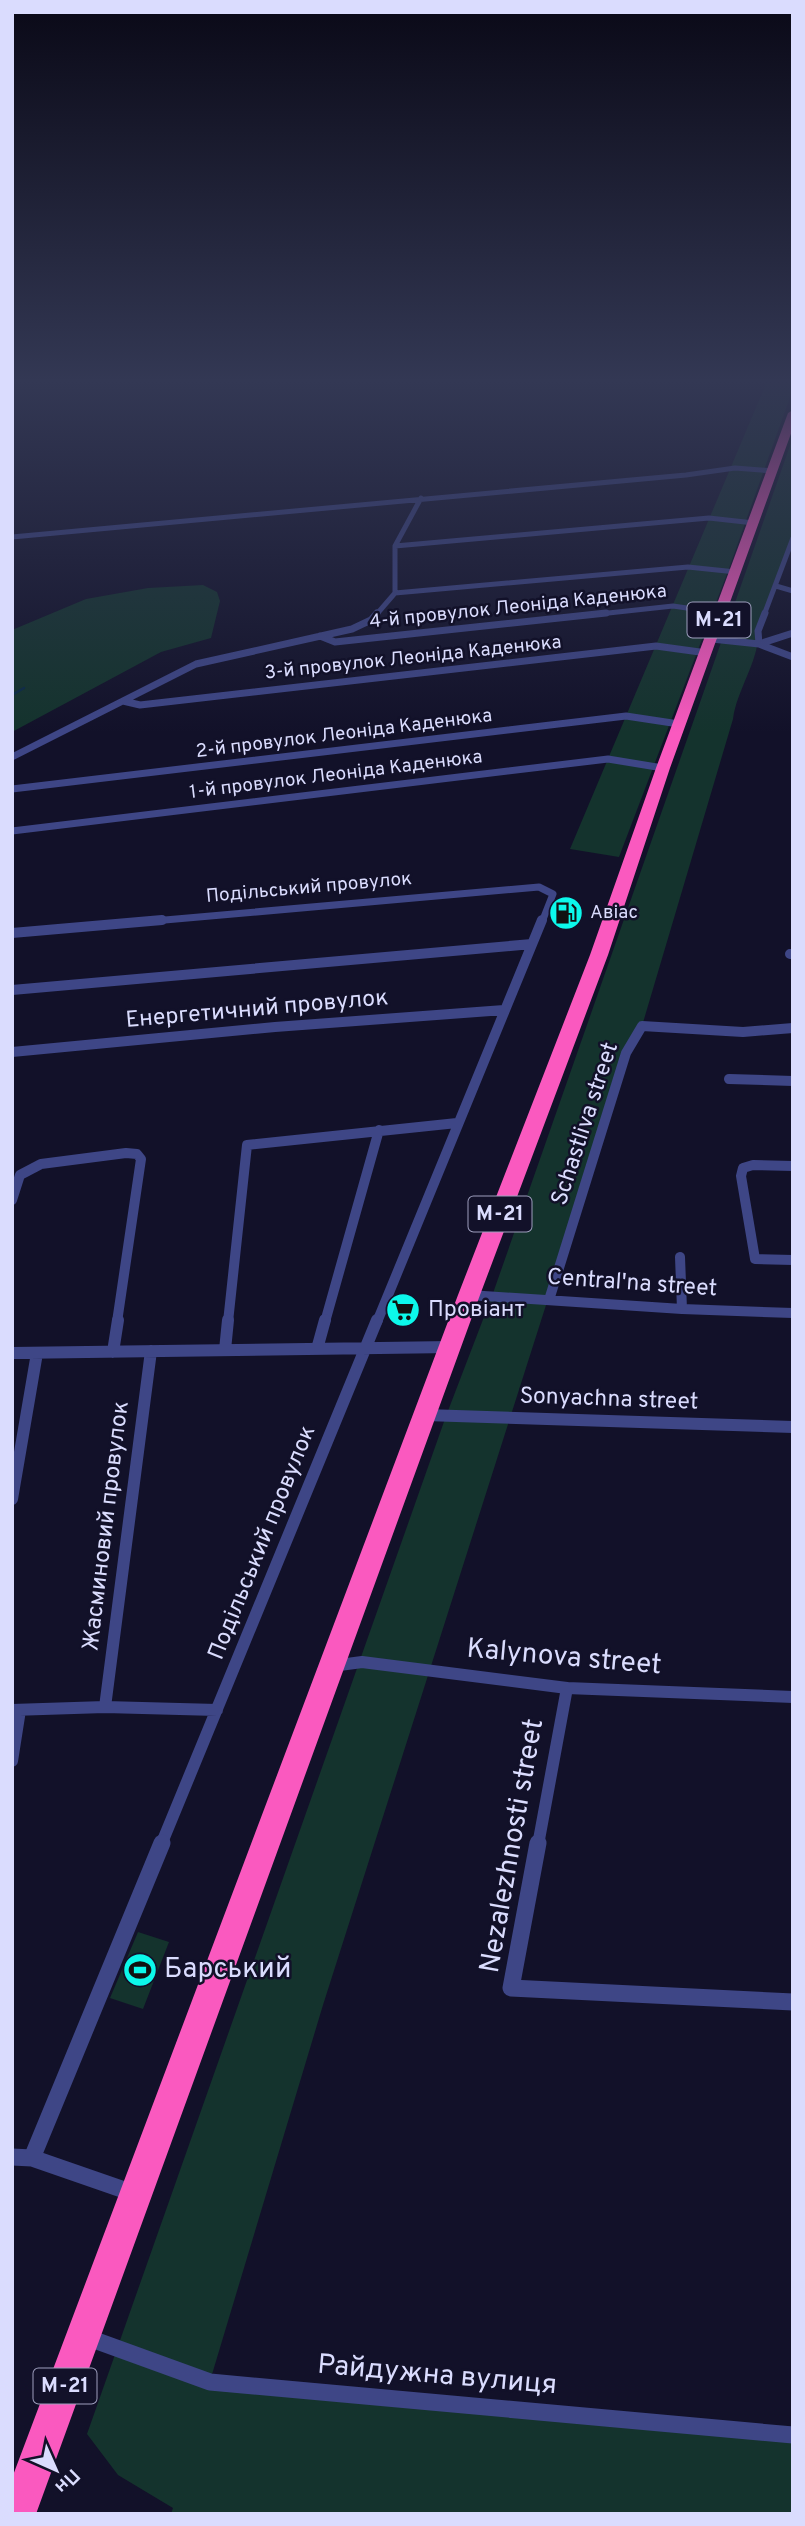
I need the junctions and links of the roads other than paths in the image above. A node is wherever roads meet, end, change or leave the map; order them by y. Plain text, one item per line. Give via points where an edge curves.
1 (434, 497) edge
2 (764, 497) edge
3 (421, 498) junction
4 (754, 523) junction
5 (12, 537) edge
6 (793, 538) edge
7 (395, 546) junction
8 (784, 562) junction
9 (793, 565) edge
10 (736, 572) junction
11 (776, 586) junction
12 (793, 591) edge
13 (395, 593) junction
14 (721, 613) junction
15 (793, 633) edge
16 (320, 636) junction
17 (712, 639) junction
18 (759, 645) junction
19 (707, 653) junction
20 (793, 657) edge
21 (122, 701) junction
22 (679, 724) junction
23 (12, 757) edge
24 (663, 768) junction
25 (12, 789) edge
26 (12, 831) edge
27 (12, 933) edge
28 (532, 944) junction
29 (12, 990) edge
30 (504, 1010) junction
31 (793, 1028) edge
32 (12, 1052) edge
33 (729, 1079) dead end
34 (793, 1081) edge
35 (457, 1123) junction
36 (379, 1130) junction
37 (793, 1166) edge
38 (12, 1200) edge
39 (680, 1257) dead end
40 (793, 1260) edge
41 (469, 1295) junction
42 (549, 1300) junction
43 (682, 1309) junction
44 (793, 1313) edge
45 (451, 1347) junction
46 (317, 1349) junction
47 (365, 1349) junction
48 (225, 1350) junction
49 (113, 1352) junction
50 (151, 1352) junction
51 (12, 1353) edge
52 (37, 1353) junction
53 (425, 1415) junction
54 (793, 1427) edge
55 (12, 1499) edge
56 (332, 1666) junction
57 (567, 1688) junction
58 (793, 1698) edge
59 (105, 1707) junction
60 (16, 1710) edge
61 (217, 1710) junction
62 (12, 1761) edge
63 (793, 2002) edge
64 (12, 2157) edge
65 (32, 2158) junction
66 (136, 2194) junction
67 (83, 2336) junction
68 (793, 2435) edge
69 (17, 2514) edge

1 - 3 street
2 - 4 highway, М-21
3 - 5 street
3 - 7 street
4 - 7 street via 709,518
4 - 10 highway, М-21
6 - 8 street
7 - 13 street
8 - 9 street
8 - 11 street
10 - 13 street via 688,567
10 - 14 highway, М-21
11 - 12 street
11 - 18 street via 758,631
13 - 16 street via 363,625
14 - 16 street, 4-й провулок Леоніда Каденюка via 673,606 335,642
14 - 17 highway, М-21
15 - 18 street
16 - 21 street via 197,664
17 - 18 street
17 - 19 highway, М-21
18 - 20 street
19 - 21 street, 3-й провулок Леоніда Каденюка via 656,646 140,705
19 - 22 highway, М-21
21 - 23 street
22 - 24 highway, М-21
22 - 25 street, 2-й провулок Леоніда Каденюка via 626,716
24 - 26 street, 1-й провулок Леоніда Каденюка via 608,759
24 - 41 highway, М-21 via 599,955
27 - 28 street, Подільський провулок via 544,888 552,897
28 - 29 street
28 - 30 street, Подільський провулок
30 - 32 street, Енергетичний провулок
30 - 35 street, Подільський провулок
31 - 42 street, Schastliva street via 743,1032 642,1026 626,1054
33 - 34 street
35 - 36 street
35 - 47 street, Подільський провулок
36 - 46 street
36 - 48 street via 254,1142 246,1147
37 - 40 street via 753,1165 743,1168 741,1175 755,1259
38 - 49 street via 20,1175 41,1164 126,1153 141,1158
39 - 43 street
41 - 42 street, Central'na street
41 - 45 highway, М-21
42 - 43 street, Central'na street
43 - 44 street, Central'na street
45 - 47 street
45 - 53 highway, М-21
46 - 47 street
46 - 48 street
47 - 61 street, Подільський провулок
48 - 50 street
49 - 50 street
49 - 52 street
50 - 59 street, Жасминовий провулок
51 - 52 street
52 - 55 street
53 - 54 street, Sonyachna street
53 - 56 highway, М-21
56 - 57 street, Kalynova street via 362,1662
56 - 66 highway, М-21
57 - 58 street, Kalynova street
57 - 63 street, Nezalezhnosti street via 511,1988
59 - 60 street
59 - 61 street
60 - 62 street
61 - 65 street, Подільський провулок
64 - 65 street
65 - 66 street
66 - 67 highway, М-21
67 - 68 street, Райдужна вулиця via 210,2382
67 - 69 highway, М-21

